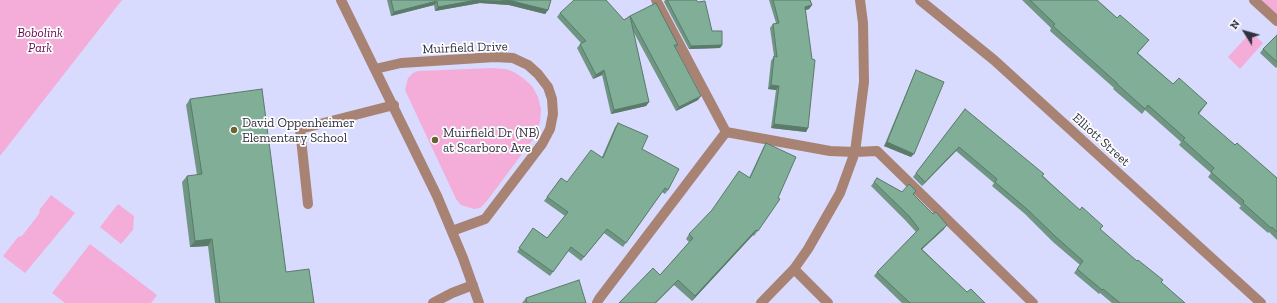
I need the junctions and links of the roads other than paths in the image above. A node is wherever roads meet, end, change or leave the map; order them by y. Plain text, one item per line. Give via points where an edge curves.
1 (342, 0) edge
2 (656, 0) edge
3 (860, 0) edge
4 (920, 0) edge
5 (1254, 0) edge
6 (1277, 21) edge
7 (375, 69) junction
8 (394, 105) junction
9 (726, 132) junction
10 (855, 152) junction
11 (308, 204) dead end
12 (452, 231) junction
13 (794, 269) junction
14 (473, 285) junction
15 (433, 303) edge
16 (479, 303) edge
17 (597, 303) edge
18 (762, 303) edge
19 (828, 303) edge
20 (1033, 303) edge
21 (1261, 303) edge

1 - 7 street
2 - 9 street
3 - 10 street via 864,82
4 - 21 street, Elliott Street via 994,60
5 - 6 street
7 - 8 street
7 - 12 street, Muirfield Drive via 401,63 513,58 528,65 548,87 553,114 550,129 542,144 485,219
8 - 11 street via 300,128
8 - 12 street
9 - 10 street via 830,151
9 - 17 street
10 - 13 street via 840,193
10 - 20 street via 877,151
12 - 14 street
13 - 18 street
13 - 19 street
14 - 15 street
14 - 16 street

